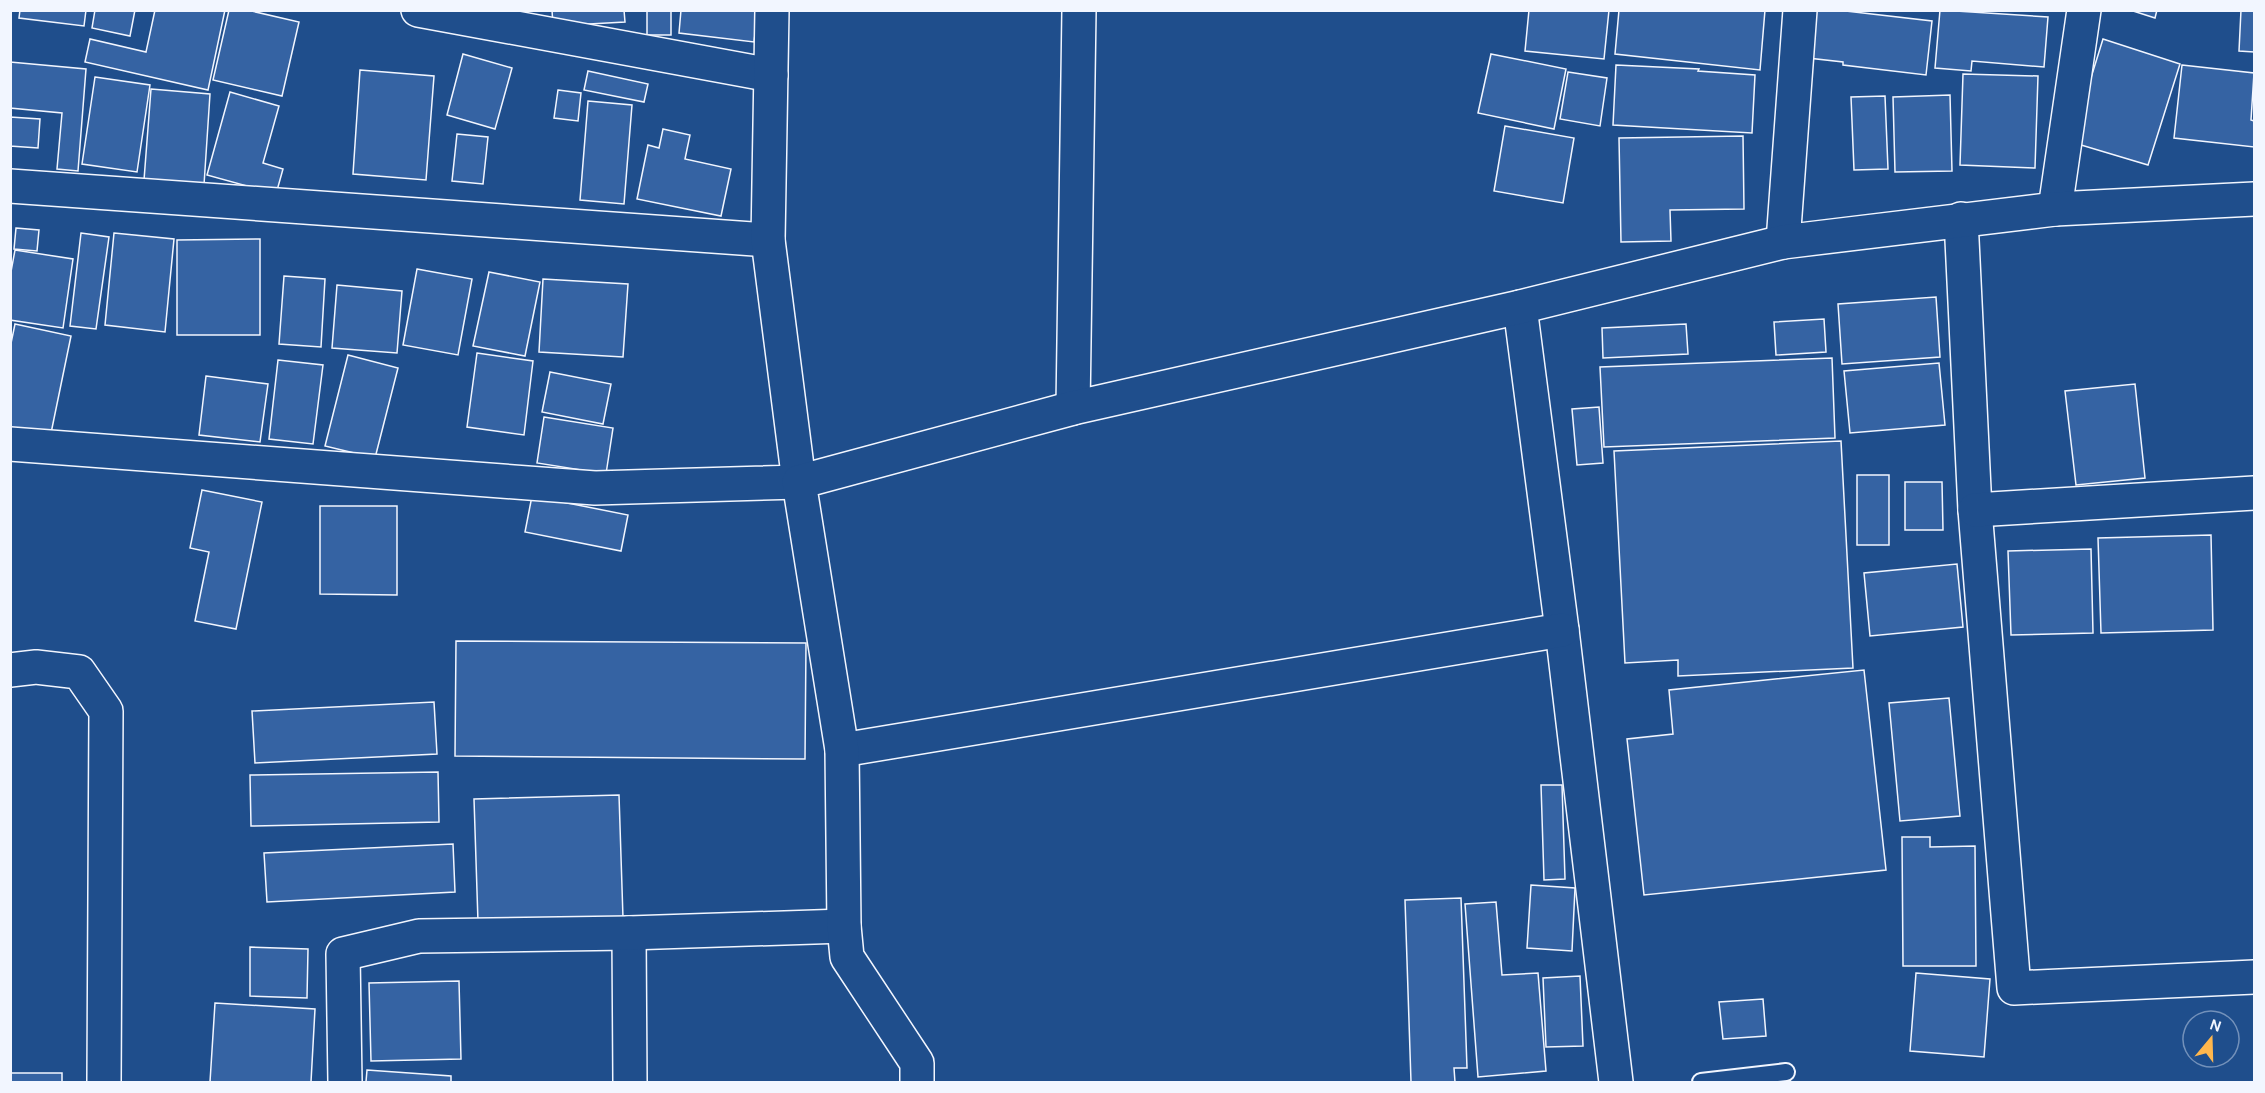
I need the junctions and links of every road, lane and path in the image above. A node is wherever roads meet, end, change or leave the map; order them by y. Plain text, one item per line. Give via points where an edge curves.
1 (418, 10) edge
2 (772, 10) edge
3 (1079, 10) edge
4 (1800, 10) edge
5 (2084, 10) edge
6 (508, 19) edge
7 (771, 75) junction
8 (10, 186) edge
9 (2254, 199) edge
10 (2055, 209) junction
11 (1961, 219) junction
12 (768, 240) junction
13 (1783, 242) junction
14 (1520, 307) junction
15 (1073, 408) junction
16 (10, 444) edge
17 (799, 482) junction
18 (2254, 493) edge
19 (1974, 510) junction
20 (1562, 630) junction
21 (10, 670) edge
22 (842, 750) junction
23 (844, 926) junction
24 (629, 933) junction
25 (2254, 977) edge
26 (1786, 1072) dead end
27 (104, 1083) edge
28 (345, 1083) edge
29 (630, 1083) edge
30 (917, 1083) edge
31 (1616, 1083) edge
32 (1701, 1083) edge

1 - 6 street
2 - 7 street
3 - 15 street
4 - 13 street
5 - 10 street
6 - 7 street
7 - 12 street
8 - 12 street
9 - 10 street
10 - 11 street
11 - 13 street
11 - 19 street
12 - 17 street
13 - 14 street
14 - 15 street
14 - 20 street
15 - 17 street
16 - 17 street via 596,488
17 - 22 street
18 - 19 street
19 - 25 street via 2014,988
20 - 22 street
20 - 31 street
21 - 27 street via 36,667 79,672 106,711
22 - 23 street
23 - 24 street
23 - 30 street via 847,957 917,1063
24 - 28 street via 419,936 343,954
24 - 29 street
26 - 32 lane

